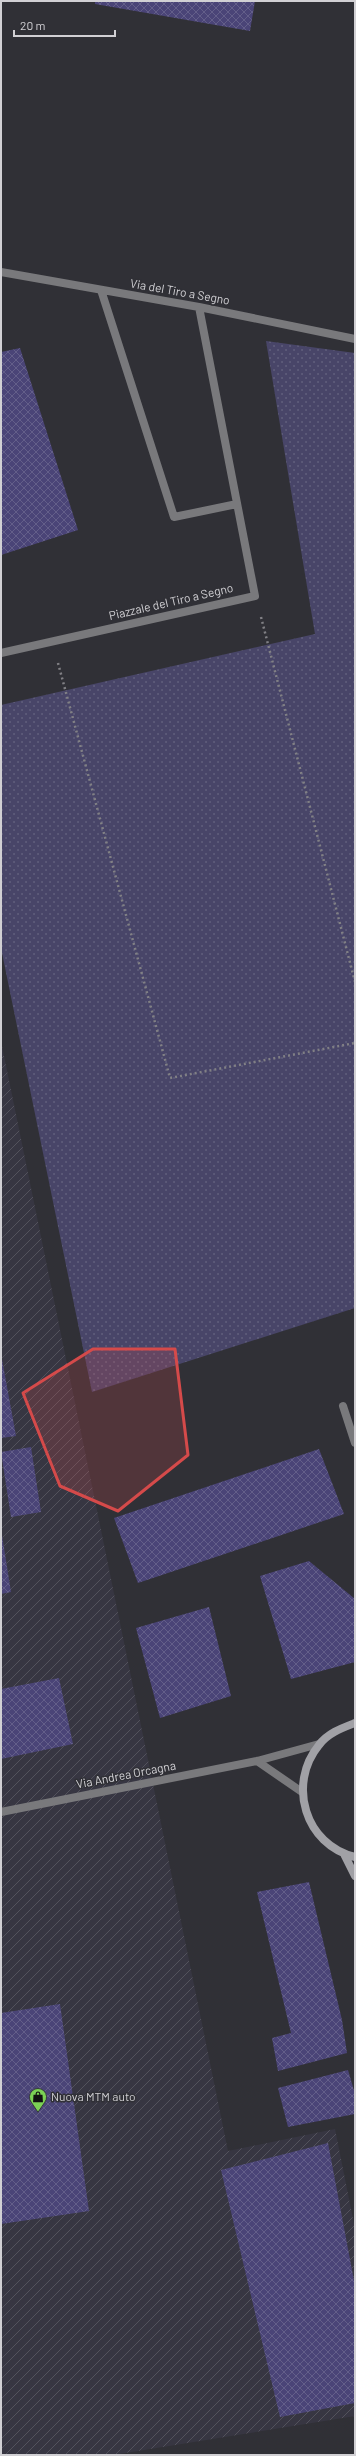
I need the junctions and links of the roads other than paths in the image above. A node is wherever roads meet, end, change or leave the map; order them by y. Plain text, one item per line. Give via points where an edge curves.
1 (1, 272) edge
2 (101, 290) junction
3 (199, 307) junction
4 (355, 339) edge
5 (237, 504) junction
6 (1, 653) edge
7 (343, 1406) dead end
8 (355, 1443) edge
9 (355, 1723) edge
10 (319, 1744) junction
11 (257, 1761) junction
12 (302, 1792) junction
13 (1, 1812) edge
14 (344, 1854) junction
15 (355, 1857) edge
16 (355, 1876) edge

1 - 2 street, Via del Tiro a Segno
2 - 3 street, Via del Tiro a Segno
2 - 5 street via 174,517
3 - 4 street, Via del Tiro a Segno
3 - 5 street
5 - 6 street, Piazzale del Tiro a Segno via 255,596
7 - 8 street
9 - 10 main road via 336,1730
10 - 11 street, Via Andrea Orcagna
10 - 12 main road via 307,1762
11 - 12 street
11 - 13 street, Via Andrea Orcagna
12 - 14 main road via 303,1805 311,1826 326,1843
14 - 15 main road
14 - 16 main road

